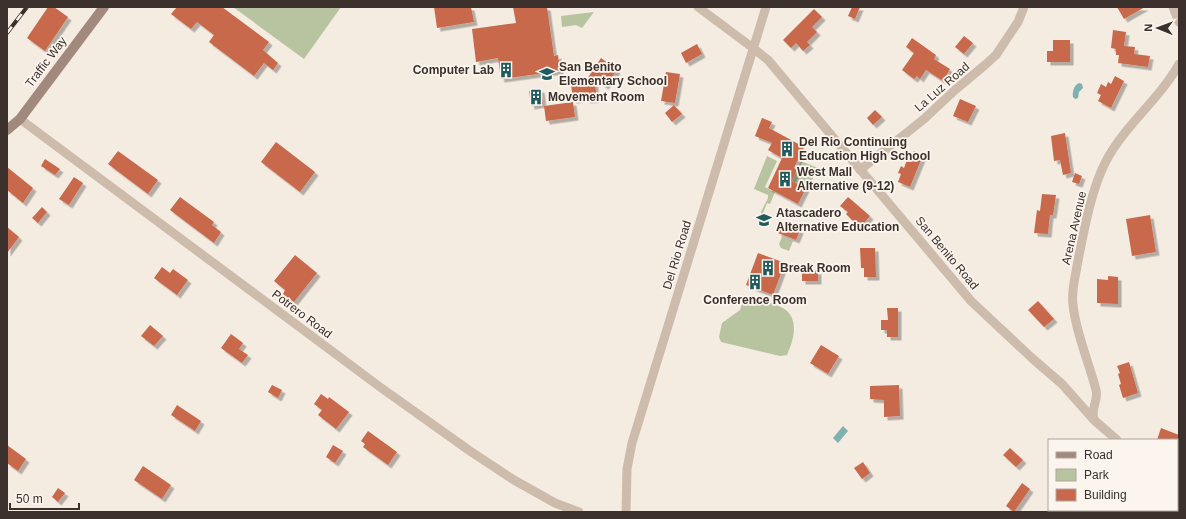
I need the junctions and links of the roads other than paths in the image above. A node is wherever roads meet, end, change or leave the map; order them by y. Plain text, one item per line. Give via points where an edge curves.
1 (104, 7) edge
2 (698, 7) edge
3 (766, 7) edge
4 (1024, 7) edge
5 (1173, 7) edge
6 (1179, 22) edge
7 (753, 48) junction
8 (1179, 64) edge
9 (20, 119) junction
10 (7, 130) edge
11 (860, 170) junction
12 (1094, 420) junction
13 (1117, 439) edge
14 (579, 512) edge
15 (626, 512) edge

1 - 9 street, Traffic Way
2 - 7 street, San Benito Road
3 - 7 street, Del Rio Road
4 - 11 street, La Luz Road via 1018,22 996,55 924,119
5 - 6 street
7 - 11 street, San Benito Road via 768,60
7 - 15 street, Del Rio Road via 632,443 627,469
8 - 12 street, Arena Avenue via 1106,161 1093,196 1082,239 1073,288 1073,305 1097,392 1092,413
9 - 10 street, Traffic Way
9 - 14 street, Potrero Road via 470,451 555,503
11 - 12 street, San Benito Road via 971,301 1062,384
12 - 13 street, San Benito Road

